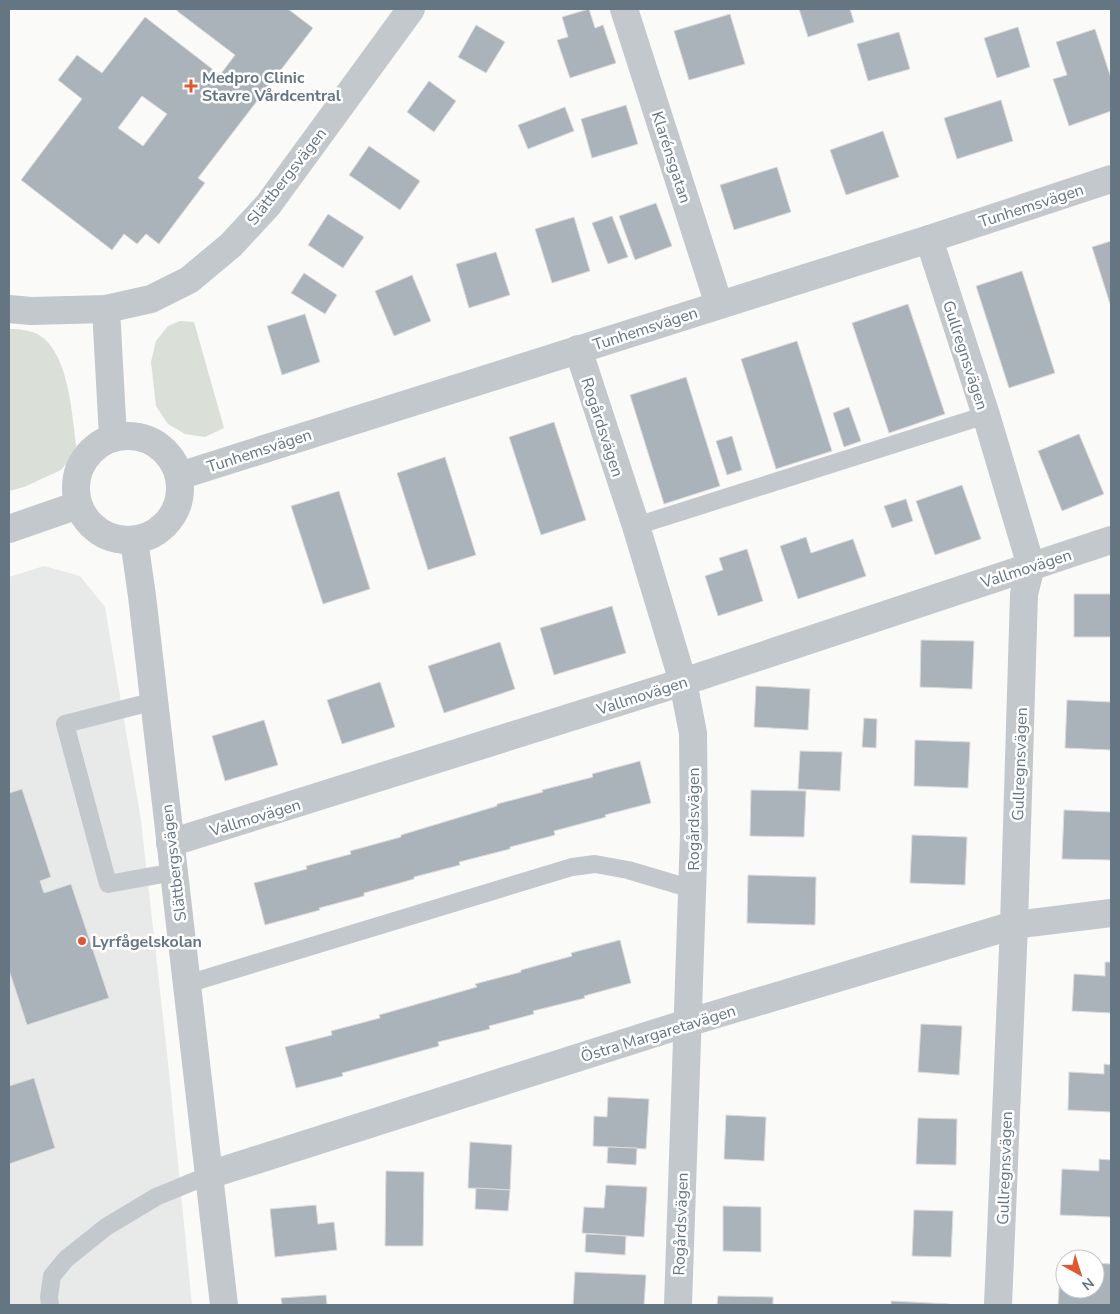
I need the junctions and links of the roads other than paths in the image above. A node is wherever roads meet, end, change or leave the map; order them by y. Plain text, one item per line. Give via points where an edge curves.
1 (411, 9) edge
2 (626, 9) edge
3 (1111, 179) edge
4 (928, 239) junction
5 (719, 304) junction
6 (9, 309) edge
7 (106, 309) junction
8 (578, 350) junction
9 (986, 415) junction
10 (113, 437) junction
11 (179, 476) junction
12 (78, 506) junction
13 (636, 526) junction
14 (9, 529) edge
15 (134, 540) junction
16 (1111, 540) edge
17 (1032, 566) junction
18 (683, 682) junction
19 (155, 701) junction
20 (170, 843) junction
21 (174, 872) junction
22 (692, 890) junction
23 (1111, 913) edge
24 (1014, 925) junction
25 (187, 984) junction
26 (687, 1023) junction
27 (209, 1175) junction
28 (50, 1305) edge
29 (224, 1305) edge
30 (678, 1305) edge
31 (998, 1305) edge

1 - 7 street, Slättbergsvägen via 268,205 231,244 189,280 151,299
2 - 5 street, Klarénsgatan
3 - 4 street, Tunhemsvägen
4 - 5 street, Tunhemsvägen
4 - 9 street, Gullregnsvägen
5 - 8 street, Tunhemsvägen
6 - 7 street, Slättbergsvägen
7 - 10 street
8 - 11 street, Tunhemsvägen
8 - 13 street, Rogårdsvägen
9 - 13 lane
9 - 17 street, Gullregnsvägen
10 - 11 street via 147,438 173,460
10 - 12 street via 98,444 85,456 76,480
11 - 15 street via 180,494 176,510 151,535
12 - 14 street
12 - 15 street via 87,521 100,532 116,539
13 - 18 street, Rogårdsvägen
15 - 19 street, Slättbergsvägen
16 - 17 street, Vallmovägen
17 - 18 street, Vallmovägen
17 - 24 street, Gullregnsvägen via 1024,594
18 - 20 street, Vallmovägen
18 - 22 street, Rogårdsvägen via 693,733
19 - 20 street, Slättbergsvägen
19 - 21 lane via 65,724 108,884
20 - 21 street, Slättbergsvägen
21 - 25 street, Slättbergsvägen
22 - 25 lane via 628,870 595,864 572,867
22 - 26 street, Rogårdsvägen
23 - 24 street, Östra Margaretavägen
24 - 26 street, Östra Margaretavägen
24 - 31 street, Gullregnsvägen
25 - 27 street, Slättbergsvägen
26 - 27 street, Östra Margaretavägen
26 - 30 street, Rogårdsvägen
27 - 28 lane via 156,1198 106,1227 66,1259 52,1276
27 - 29 street, Slättbergsvägen

